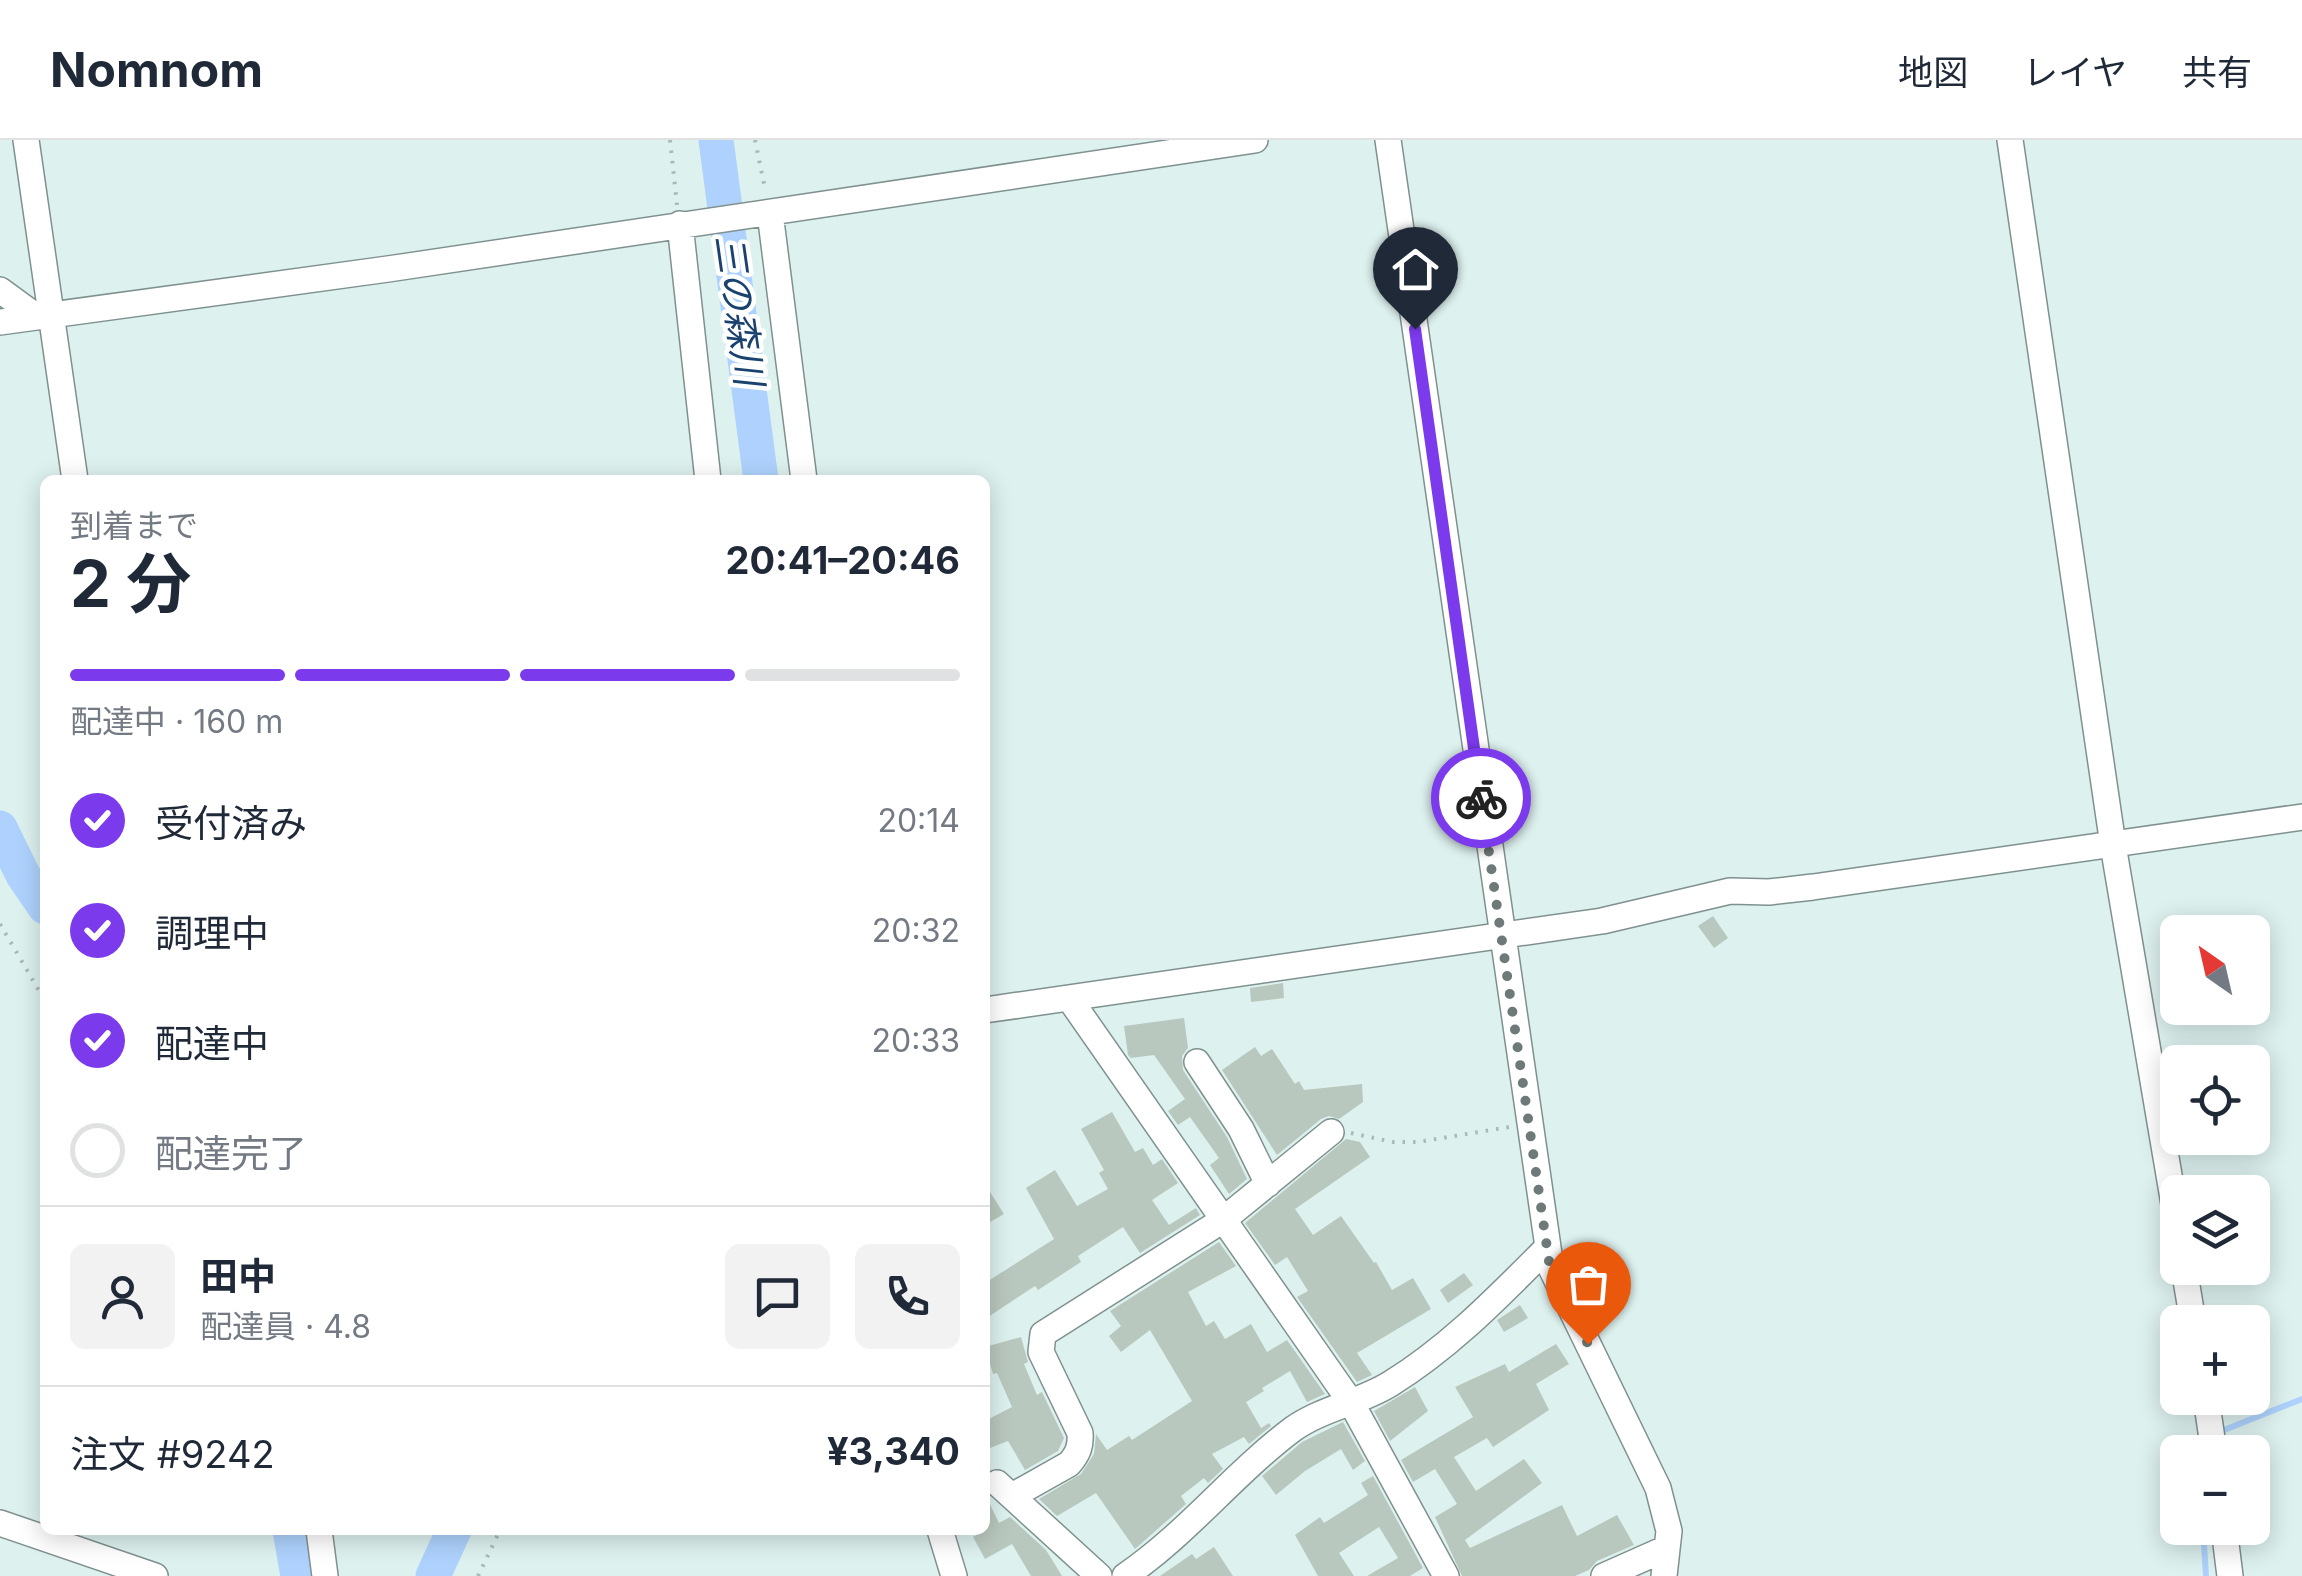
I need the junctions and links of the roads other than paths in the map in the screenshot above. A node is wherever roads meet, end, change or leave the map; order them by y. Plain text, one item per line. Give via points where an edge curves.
1 (26, 140) edge
2 (1255, 140) edge
3 (1388, 140) edge
4 (2010, 140) edge
5 (762, 214) junction
6 (687, 223) junction
7 (0, 290) edge
8 (44, 315) junction
9 (0, 322) edge
10 (74, 475) edge
11 (708, 475) edge
12 (803, 475) edge
13 (2302, 818) edge
14 (2113, 845) junction
15 (1501, 934) junction
16 (1069, 998) junction
17 (990, 1009) edge
18 (1196, 1062) dead end
19 (1331, 1132) road end
20 (2169, 1175) edge
21 (1268, 1184) junction
22 (1223, 1220) junction
23 (1547, 1248) junction
24 (1352, 1404) junction
25 (0, 1523) edge
26 (321, 1535) edge
27 (942, 1535) edge
28 (2226, 1545) edge
29 (1667, 1548) junction
30 (155, 1576) edge
31 (325, 1576) edge
32 (954, 1576) edge
33 (1100, 1576) edge
34 (1125, 1576) edge
35 (1446, 1576) edge
36 (1604, 1576) edge
37 (1664, 1576) edge
38 (2230, 1576) edge

1 - 8 street
2 - 5 street
3 - 15 street
4 - 14 street
5 - 6 street
5 - 12 street
6 - 8 street
6 - 11 street
7 - 8 street
8 - 9 street
8 - 10 street
13 - 14 street
14 - 15 street via 1814,888 1730,890 1602,921
14 - 20 street
15 - 16 street
15 - 23 street
16 - 17 street
16 - 22 street
18 - 21 street
19 - 21 street
21 - 22 street
22 - 24 street
22 - 33 street via 1043,1334 1041,1352 1081,1442 1069,1464 1005,1490
23 - 24 street via 1489,1309 1405,1374
23 - 29 street via 1550,1268 1658,1488
24 - 34 street via 1294,1429
24 - 35 street
25 - 30 street
26 - 31 street
27 - 32 street
28 - 38 street
29 - 36 street
29 - 37 street

